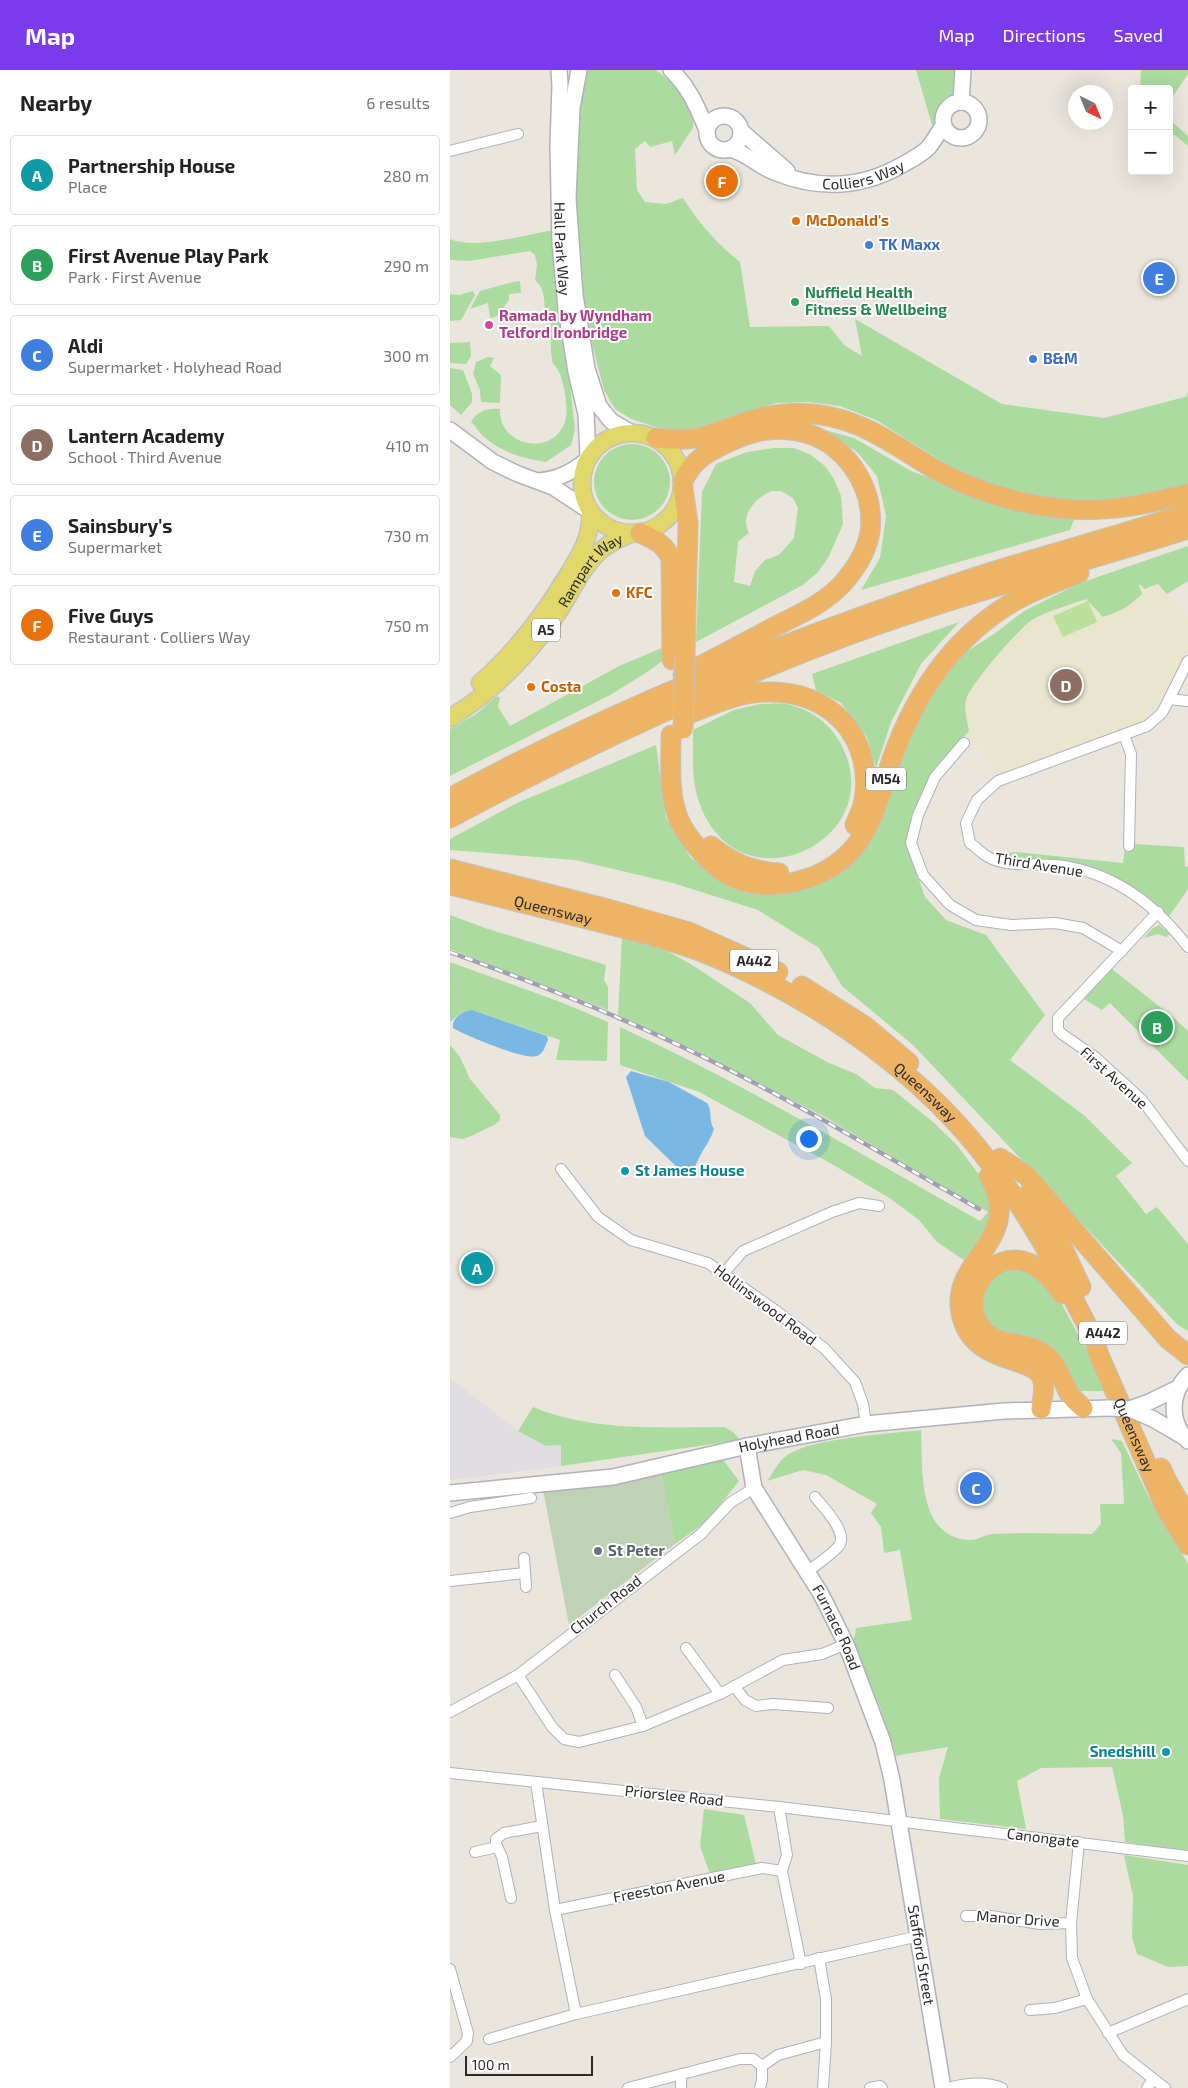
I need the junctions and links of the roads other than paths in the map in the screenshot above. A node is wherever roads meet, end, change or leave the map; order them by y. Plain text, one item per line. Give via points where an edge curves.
1 (559, 70) edge
2 (578, 70) edge
3 (671, 70) edge
4 (963, 70) edge
5 (693, 96) junction
6 (961, 102) junction
7 (566, 109) junction
8 (723, 116) junction
9 (943, 126) junction
10 (707, 130) junction
11 (741, 131) junction
12 (518, 134) dead end
13 (962, 138) junction
14 (928, 148) junction
15 (730, 149) junction
16 (450, 151) edge
17 (794, 177) junction
18 (450, 430) edge
19 (630, 432) junction
20 (656, 438) junction
21 (588, 458) junction
22 (539, 481) junction
23 (683, 485) junction
24 (1188, 494) edge
25 (589, 511) junction
26 (1188, 513) edge
27 (1188, 528) edge
28 (636, 533) junction
29 (1151, 540) junction
30 (679, 657) junction
31 (1188, 661) edge
32 (1169, 699) junction
33 (1188, 701) edge
34 (450, 705) edge
35 (450, 718) edge
36 (677, 732) junction
37 (1124, 735) junction
38 (564, 740) junction
39 (964, 743) dead end
40 (529, 776) junction
41 (450, 798) edge
42 (450, 818) edge
43 (1128, 846) dead end
44 (450, 869) edge
45 (450, 885) edge
46 (1158, 912) junction
47 (1188, 947) edge
48 (1122, 951) junction
49 (932, 1099) junction
50 (1000, 1158) junction
51 (1188, 1161) edge
52 (561, 1169) dead end
53 (879, 1206) dead end
54 (723, 1274) junction
55 (1099, 1355) junction
56 (1188, 1355) edge
57 (1188, 1375) edge
58 (1176, 1389) junction
59 (1041, 1408) junction
60 (1083, 1408) junction
61 (1130, 1409) junction
62 (866, 1424) junction
63 (1187, 1439) edge
64 (747, 1446) junction
65 (754, 1488) junction
66 (450, 1493) edge
67 (815, 1497) dead end
68 (531, 1498) dead end
69 (833, 1501) dead end
70 (824, 1508) junction
71 (450, 1513) edge
72 (1188, 1517) edge
73 (1188, 1544) edge
74 (524, 1558) dead end
75 (807, 1572) junction
76 (525, 1573) junction
77 (450, 1581) edge
78 (526, 1586) dead end
79 (846, 1644) junction
80 (686, 1648) dead end
81 (518, 1674) junction
82 (615, 1674) dead end
83 (734, 1686) junction
84 (720, 1694) junction
85 (828, 1708) dead end
86 (450, 1712) edge
87 (643, 1726) junction
88 (450, 1773) edge
89 (536, 1782) junction
90 (779, 1807) junction
91 (899, 1822) junction
92 (542, 1826) junction
93 (1079, 1842) junction
94 (497, 1847) junction
95 (475, 1852) dead end
96 (1188, 1856) edge
97 (782, 1871) junction
98 (511, 1898) dead end
99 (555, 1910) junction
100 (966, 1916) dead end
101 (1071, 1923) junction
102 (919, 1936) junction
103 (818, 1958) junction
104 (801, 1964) junction
105 (450, 1969) edge
106 (1188, 1998) edge
107 (1087, 1999) junction
108 (1030, 2010) dead end
109 (576, 2014) junction
110 (1108, 2033) junction
111 (488, 2040) dead end
112 (826, 2042) junction
113 (450, 2057) edge
114 (762, 2066) junction
115 (681, 2074) junction
116 (1153, 2079) junction
117 (628, 2088) edge
118 (681, 2088) edge
119 (760, 2088) edge
120 (823, 2088) edge
121 (870, 2088) edge
122 (882, 2088) edge
123 (943, 2088) edge
124 (948, 2088) edge
125 (1002, 2088) edge
126 (1147, 2088) edge
127 (1165, 2088) edge

1 - 7 main road, Hall Park Way
2 - 7 main road, Hall Park Way
3 - 5 main road, Colliers Way
4 - 6 main road
5 - 8 main road, Colliers Way
5 - 10 main road, Colliers Way
6 - 9 main road, Colliers Way via 946,110
6 - 13 main road, Colliers Way via 976,110 979,122 974,133
7 - 19 main road, Hall Park Way via 575,295 587,369 599,406 611,421
7 - 21 main road, Hall Park Way via 558,146 560,244 566,309 586,414
8 - 10 main road via 714,119
8 - 11 main road, Colliers Way via 734,120
9 - 13 main road via 950,135
9 - 14 main road, Colliers Way
10 - 15 main road, Colliers Way via 709,141 715,147
11 - 15 main road via 738,142
11 - 17 main road, Colliers Way
12 - 16 street
13 - 14 main road, Colliers Way
14 - 17 main road, Colliers Way via 892,171 844,185 820,184
15 - 17 main road, Colliers Way via 773,172
18 - 22 main road via 493,462
19 - 20 main road
19 - 21 main road via 610,437
20 - 23 main road via 678,461
20 - 24 highway via 705,436 769,416 824,415 872,430 970,486 1033,505 1081,509 1131,507
21 - 22 main road via 564,476
21 - 25 main road via 582,487
22 - 25 main road via 564,492
23 - 28 main road via 681,499 671,516 661,524
23 - 30 highway, M54 via 688,523
23 - 38 highway via 694,462 739,437 780,429 814,436 836,448 848,460 863,485 870,511 870,532 865,549 858,565 832,594
25 - 28 main road via 603,525 616,531
25 - 34 main road, Rampart Way / A5 via 588,536 544,614 496,668
26 - 38 highway via 969,580 849,621 742,661
27 - 29 highway, M54
28 - 30 highway, M54 via 660,543 672,559
28 - 35 main road, Rampart Way / A5 via 611,543 598,553 554,619 523,658 482,695
29 - 36 highway, M54 via 1020,598 964,638 935,672 911,712 879,801 860,840 849,854 826,872 801,881 752,883 723,872 706,858 688,837 673,800 670,774
29 - 40 highway, M54 via 962,596 849,635 643,721
30 - 36 highway, M54, bridge
31 - 32 street
32 - 33 street
32 - 37 street, Third Avenue via 1162,713 1147,726
36 - 40 highway, M54 via 687,806 709,845 729,860 758,872 802,870 830,855 856,825 864,801 866,775 861,752 850,728 832,710 791,692 739,696
37 - 43 street via 1131,754
37 - 46 street, Third Avenue via 998,781 977,800 966,824 970,843 989,858 1017,864 1056,865 1087,872 1126,890
38 - 41 highway
39 - 48 street via 936,777 918,815 911,843 923,875 950,906 976,920 1011,925 1055,923 1084,928
40 - 42 highway, M54
44 - 50 highway, Queensway / A442 via 689,932 766,966 865,1026 897,1052
45 - 49 highway, Queensway / A442 via 654,936 766,980 857,1037
46 - 47 street, Third Avenue
46 - 48 street, First Avenue
48 - 51 street, First Avenue via 1058,1018 1058,1030 1095,1057 1142,1100
49 - 55 highway, Queensway / A442 via 978,1147 1045,1245 1094,1339
49 - 59 highway, A442 via 941,1115 983,1165 999,1200 996,1230 965,1277 960,1311 962,1320 979,1346 1027,1365 1040,1375 1044,1381
50 - 56 highway, A442 via 1027,1176 1168,1339
50 - 72 highway, Queensway / A442 via 1058,1240 1167,1481
52 - 54 street, Hollinswood Road via 598,1217 631,1240 708,1263
53 - 54 street via 859,1203 832,1212 744,1251
54 - 62 street, Hollinswood Road via 825,1350 855,1382
55 - 60 highway, A442 via 1060,1292 1039,1269 1028,1262 1009,1260 982,1275 972,1304 984,1332 999,1342 1044,1353 1062,1377 1068,1392
55 - 73 highway, Queensway / A442 via 1166,1509
57 - 58 main road
58 - 61 main road, Holyhead Road, bridge
58 - 63 main road via 1174,1410
59 - 60 main road, Holyhead Road
59 - 62 main road, Holyhead Road
60 - 61 main road, Holyhead Road, bridge
61 - 63 main road, Holyhead Road, bridge
62 - 64 main road, Holyhead Road
64 - 65 main road, Furnace Road
64 - 66 main road, Holyhead Road via 613,1477
65 - 75 main road, Furnace Road
65 - 81 street, Church Road via 730,1503 701,1534
67 - 70 street
68 - 71 street
69 - 70 street
70 - 75 street via 839,1528 840,1546
74 - 76 street
75 - 79 main road, Furnace Road
76 - 77 street
76 - 78 street
79 - 83 street via 822,1654 783,1660
79 - 91 main road, Furnace Road via 883,1742
80 - 84 street
81 - 86 street, Church Road
81 - 87 street via 552,1727 564,1739 579,1742
82 - 87 street via 636,1707
83 - 84 street
83 - 85 street via 744,1700 756,1706
84 - 87 street
88 - 89 street, Priorslee Road
89 - 90 street, Priorslee Road
89 - 92 street
90 - 91 street, Priorslee Road
90 - 97 street via 787,1855
91 - 93 street, Canongate
91 - 102 main road, Stafford Street
92 - 94 street via 504,1833 496,1839
92 - 99 street
93 - 96 street, Canongate
93 - 101 street
94 - 95 street
94 - 98 street
97 - 99 street, Freeston Avenue via 762,1868
97 - 104 street
99 - 109 street
100 - 101 street, Manor Drive via 991,1916 1040,1924
101 - 107 street via 1072,1958
102 - 103 street
102 - 123 main road, Stafford Street
103 - 104 street
103 - 112 street via 826,1999
104 - 109 street
105 - 113 street via 468,2033 467,2042
106 - 110 street
107 - 108 street via 1055,2008
107 - 110 street
109 - 111 street
110 - 116 street via 1123,2055
112 - 114 street via 778,2055
112 - 120 street
114 - 115 street via 753,2059 740,2059
114 - 119 street
115 - 117 street
115 - 118 street
116 - 126 street
116 - 127 street
121 - 122 street
124 - 125 street via 960,2084 991,2083

